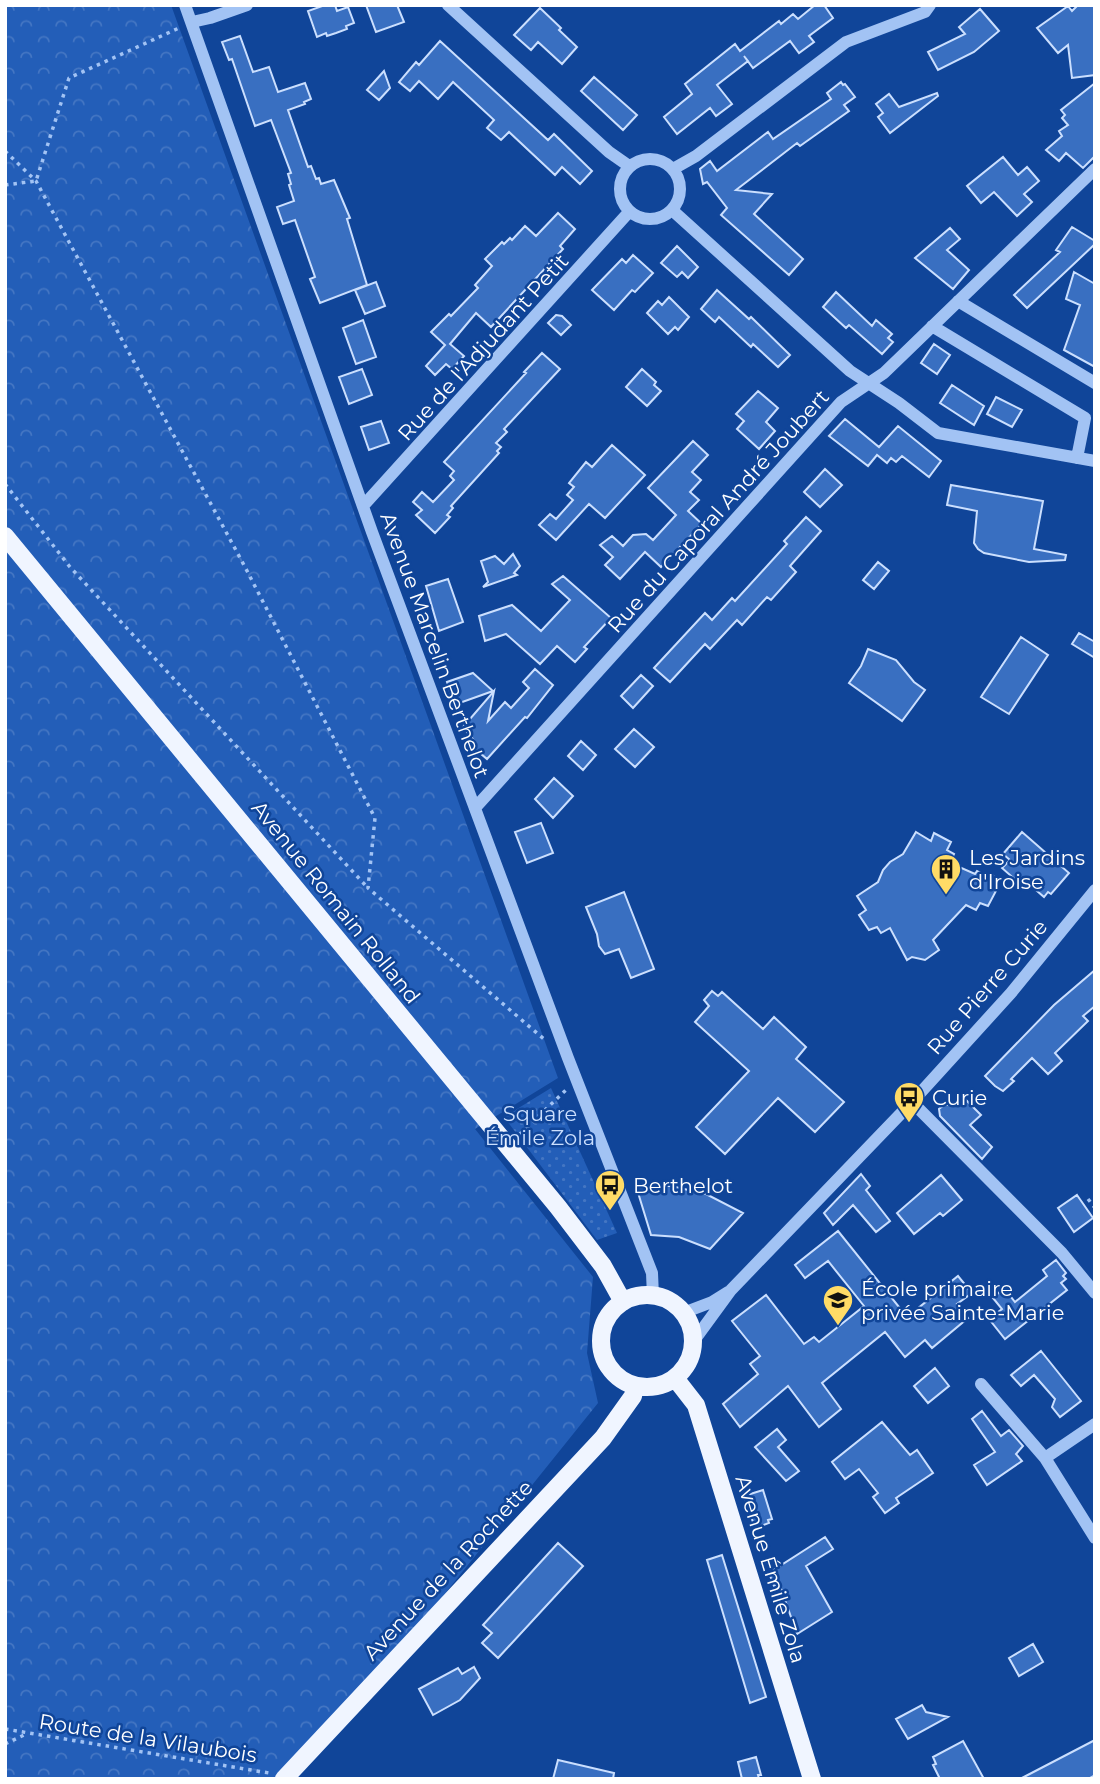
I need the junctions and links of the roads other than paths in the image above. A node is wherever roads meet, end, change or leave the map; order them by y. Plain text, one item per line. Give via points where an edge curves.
1 (185, 5) edge
2 (247, 5) edge
3 (448, 5) edge
4 (930, 5) edge
5 (192, 22) junction
6 (629, 166) junction
7 (673, 169) junction
8 (1095, 169) edge
9 (672, 210) junction
10 (629, 212) junction
11 (958, 301) junction
12 (932, 326) junction
13 (870, 383) junction
14 (1095, 383) edge
15 (1077, 458) junction
16 (1095, 461) edge
17 (363, 506) junction
18 (5, 536) edge
19 (475, 808) junction
20 (1095, 890) edge
21 (912, 1102) junction
22 (731, 1290) junction
23 (1095, 1293) edge
24 (653, 1296) junction
25 (623, 1302) junction
26 (683, 1312) junction
27 (693, 1342) junction
28 (675, 1378) junction
29 (981, 1384) dead end
30 (635, 1386) junction
31 (1095, 1424) edge
32 (1045, 1458) junction
33 (1095, 1538) edge
34 (285, 1777) edge
35 (812, 1779) edge

1 - 5 street, Avenue Marcelin Berthelot
2 - 5 street
3 - 6 street
4 - 7 street via 925,12 846,43
5 - 17 street, Avenue Marcelin Berthelot
6 - 7 street via 647,159
6 - 10 street via 619,184
7 - 9 street via 680,186
8 - 11 street, Rue du Caporal André Joubert
9 - 10 street via 646,220
9 - 13 street via 850,371
10 - 17 street, Rue de l'Adjudant Petit
11 - 12 street, Rue du Caporal André Joubert
11 - 14 street
12 - 13 street, Rue du Caporal André Joubert
12 - 15 street via 1085,418
13 - 15 street via 938,433
13 - 19 street, Rue du Caporal André Joubert via 841,402
15 - 16 street
17 - 19 street, Avenue Marcelin Berthelot
18 - 25 main road, Avenue Romain Rolland via 558,1207 603,1266
19 - 24 street, Avenue Marcelin Berthelot via 652,1273
20 - 21 street, Rue Pierre Curie via 1011,993
21 - 22 street, Rue Pierre Curie
21 - 23 street via 1062,1253
22 - 26 street, Rue Pierre Curie
22 - 27 street, Rue Pierre Curie
24 - 25 main road
24 - 26 main road via 670,1301
25 - 30 main road via 603,1327 601,1349 617,1376
26 - 27 main road
27 - 28 main road via 688,1362
28 - 30 main road via 656,1387
28 - 35 main road, Avenue Émile Zola via 696,1405
29 - 32 street
30 - 34 main road, Avenue de la Rochette via 634,1396 603,1438
31 - 32 street
32 - 33 street

